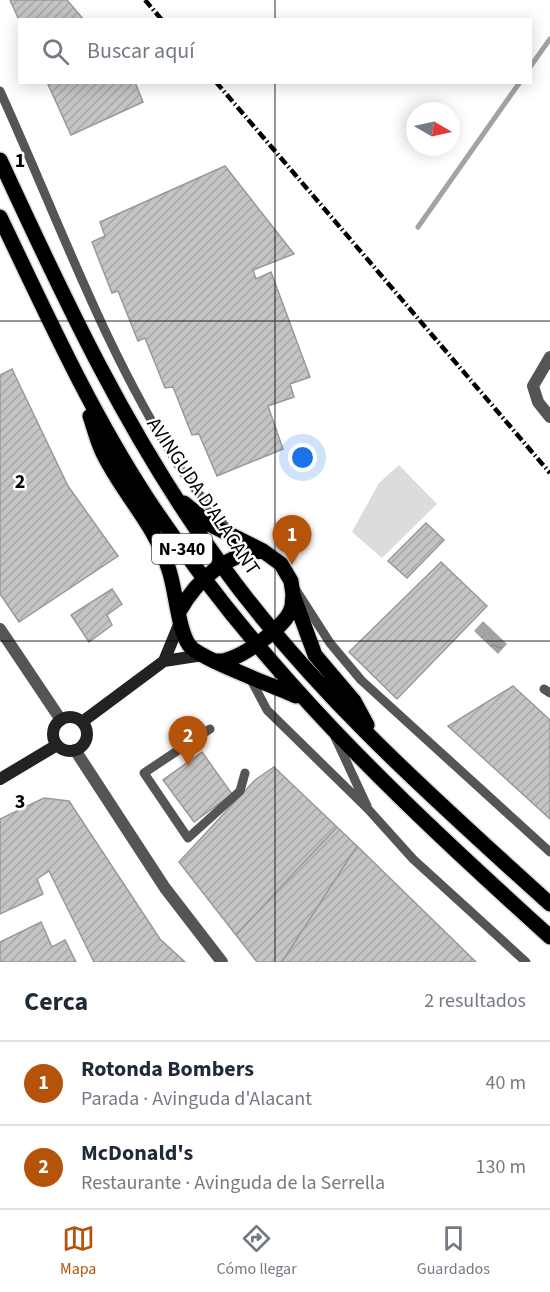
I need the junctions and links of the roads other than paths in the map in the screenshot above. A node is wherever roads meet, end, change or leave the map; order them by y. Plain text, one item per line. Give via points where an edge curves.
1 (0, 91) edge
2 (0, 159) edge
3 (0, 218) edge
4 (550, 357) edge
5 (80, 385) junction
6 (550, 417) edge
7 (175, 496) junction
8 (231, 534) junction
9 (263, 551) junction
10 (222, 566) junction
11 (204, 579) junction
12 (292, 588) junction
13 (180, 616) junction
14 (0, 629) edge
15 (273, 629) junction
16 (254, 645) junction
17 (207, 658) junction
18 (165, 661) junction
19 (248, 674) junction
20 (302, 699) junction
21 (61, 720) junction
22 (82, 722) junction
23 (210, 729) dead end
24 (333, 732) junction
25 (377, 743) junction
26 (57, 745) junction
27 (75, 750) junction
28 (245, 773) dead end
29 (0, 778) edge
30 (368, 809) junction
31 (550, 852) edge
32 (550, 904) edge
33 (550, 937) edge
34 (222, 962) edge
35 (526, 962) edge

1 - 8 lane via 122,367 181,469
2 - 7 main road, AVINGUDA D'ALACANT / N-340 via 102,374
3 - 5 main road, N-340
4 - 6 street via 533,386 538,402
5 - 11 main road, N-340 via 146,496
5 - 13 main road via 102,452 159,540
7 - 8 main road via 211,525
7 - 10 main road, AVINGUDA D'ALACANT / N-340
8 - 9 main road
9 - 10 main road via 240,554
9 - 12 main road via 281,564
10 - 11 main road
10 - 15 main road, AVINGUDA D'ALACANT / N-340
11 - 13 main road via 193,587
11 - 16 main road, N-340
12 - 15 main road via 288,615
12 - 25 main road via 315,655 354,701
12 - 31 lane via 361,680
13 - 17 main road via 190,647
13 - 18 street
14 - 21 street
15 - 16 main road
15 - 25 main road, AVINGUDA D'ALACANT / N-340
16 - 17 main road via 243,656 226,662
16 - 20 main road, N-340
17 - 18 street
17 - 19 main road
18 - 22 street
19 - 20 main road
19 - 30 lane via 267,710
20 - 24 main road, N-340
21 - 22 street via 73,717
21 - 26 street via 53,730
22 - 27 street via 86,738
23 - 28 lane via 144,773 188,838 240,791
24 - 30 lane
24 - 33 main road, N-340
25 - 32 main road, AVINGUDA D'ALACANT / N-340
26 - 27 street via 63,750
26 - 29 street
27 - 34 street via 165,888
30 - 35 lane via 413,859

